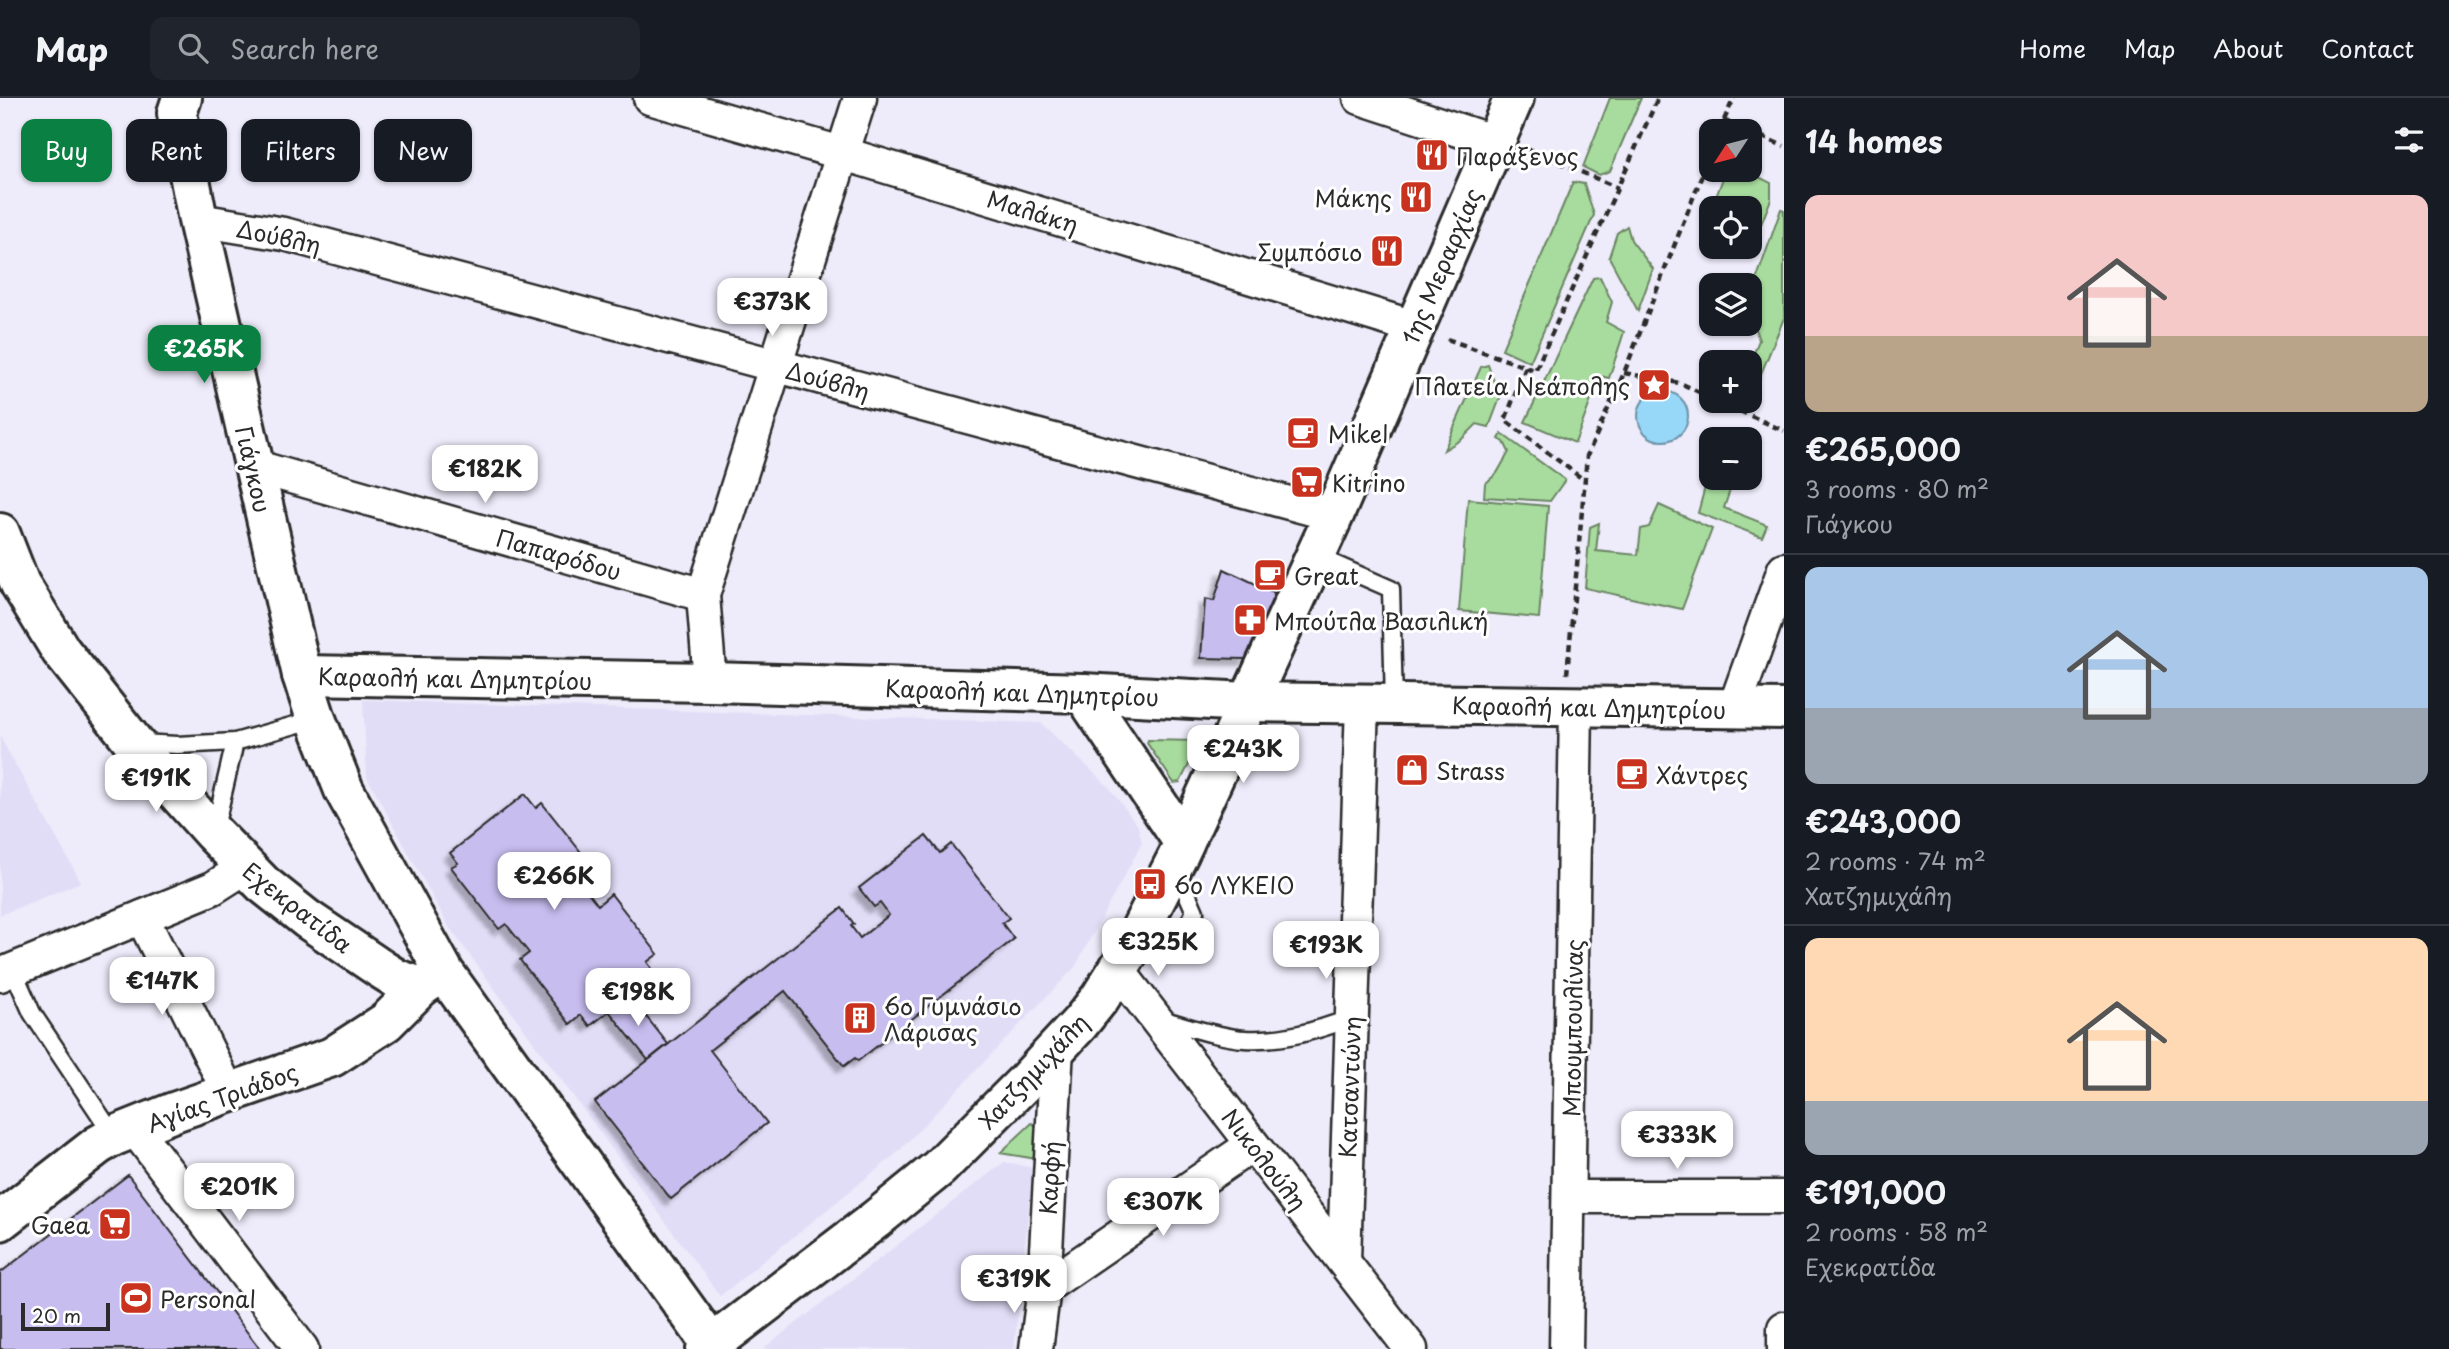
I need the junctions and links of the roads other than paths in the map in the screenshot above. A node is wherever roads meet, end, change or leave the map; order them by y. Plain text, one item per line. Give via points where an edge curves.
1 (183, 98) edge
2 (650, 98) edge
3 (860, 98) edge
4 (1360, 98) edge
5 (1514, 98) edge
6 (1495, 142) junction
7 (841, 153) junction
8 (198, 220) junction
9 (1414, 327) junction
10 (775, 366) junction
11 (253, 466) junction
12 (1334, 515) junction
13 (0, 533) edge
14 (1316, 556) junction
15 (1784, 569) edge
16 (704, 595) junction
17 (302, 675) junction
18 (710, 682) junction
19 (1083, 693) junction
20 (1247, 702) junction
21 (1378, 704) junction
22 (1570, 707) junction
23 (1734, 709) junction
24 (1784, 709) edge
25 (316, 719) junction
26 (133, 742) junction
27 (235, 742) junction
28 (213, 833) junction
29 (1179, 854) junction
30 (246, 867) junction
31 (142, 918) junction
32 (1123, 961) junction
33 (6, 973) edge
34 (433, 980) junction
35 (1156, 1018) junction
36 (1351, 1018) junction
37 (1057, 1048) junction
38 (229, 1094) junction
39 (124, 1132) junction
40 (1252, 1145) junction
41 (1570, 1197) junction
42 (1784, 1197) edge
43 (0, 1221) edge
44 (1344, 1261) junction
45 (1044, 1288) junction
46 (1784, 1328) edge
47 (709, 1347) edge
48 (302, 1349) edge
49 (1037, 1349) edge
50 (1411, 1349) edge
51 (1566, 1349) edge
52 (1784, 1349) edge

1 - 8 street, Γιάγκου via 177,113
2 - 7 street, Μαλάκη
3 - 7 street
4 - 6 street
5 - 6 street, 1ης Μεραρχίας
6 - 9 street, 1ης Μεραρχίας
7 - 9 street, Μαλάκη
7 - 10 street
8 - 10 street, Δούβλη via 284,234
8 - 11 street, Γιάγκου
9 - 12 street, 1ης Μεραρχίας
10 - 12 street, Δούβλη
10 - 16 street
11 - 16 street, Παπαρόδου
11 - 17 street, Γιάγκου
12 - 14 street, 1ης Μεραρχίας
13 - 26 street, Εχεκρατίδα via 20,584 47,631
14 - 20 street, 1ης Μεραρχίας
14 - 21 lane via 1391,589
15 - 23 street
16 - 18 street
17 - 18 street, Καραολή και Δημητρίου
17 - 25 street, Γιάγκου
18 - 19 street, Καραολή και Δημητρίου
19 - 20 street, Καραολή και Δημητρίου
19 - 29 street
20 - 21 street, Καραολή και Δημητρίου
20 - 29 street, Χατζημιχάλη
21 - 22 street, Καραολή και Δημητρίου
21 - 36 street, Κατσαντώνη
22 - 23 street, Καραολή και Δημητρίου
22 - 41 street, Μπουμπουλίνας
23 - 24 street, Καραολή και Δημητρίου
25 - 27 lane
25 - 34 street, Γιάγκου
26 - 27 lane
26 - 28 street, Εχεκρατίδα
27 - 28 lane
28 - 30 street, Εχεκρατίδα
29 - 32 street, Χατζημιχάλη
30 - 31 street via 213,888
30 - 34 street, Εχεκρατίδα via 284,902 397,979
31 - 33 street
31 - 38 street
32 - 35 street, Νικολούλη
32 - 37 street, Χατζημιχάλη via 1095,1006
33 - 39 lane
34 - 38 street, Αγίας Τριάδος via 386,1022 332,1057
34 - 47 street, Γιάγκου
35 - 36 lane via 1243,1039 1266,1039 1312,1032
35 - 40 street, Νικολούλη
36 - 44 street, Κατσαντώνη
37 - 45 street, Καρφή
37 - 47 street, Χατζημιχάλη via 922,1183
38 - 39 street, Αγίας Τριάδος
39 - 43 street, Αγίας Τριάδος via 98,1145
39 - 48 street
40 - 44 street, Νικολούλη
40 - 45 street
41 - 42 street
41 - 51 street, Μπουμπουλίνας
44 - 50 street, Νικολούλη
45 - 49 street, Καρφή
46 - 52 street

